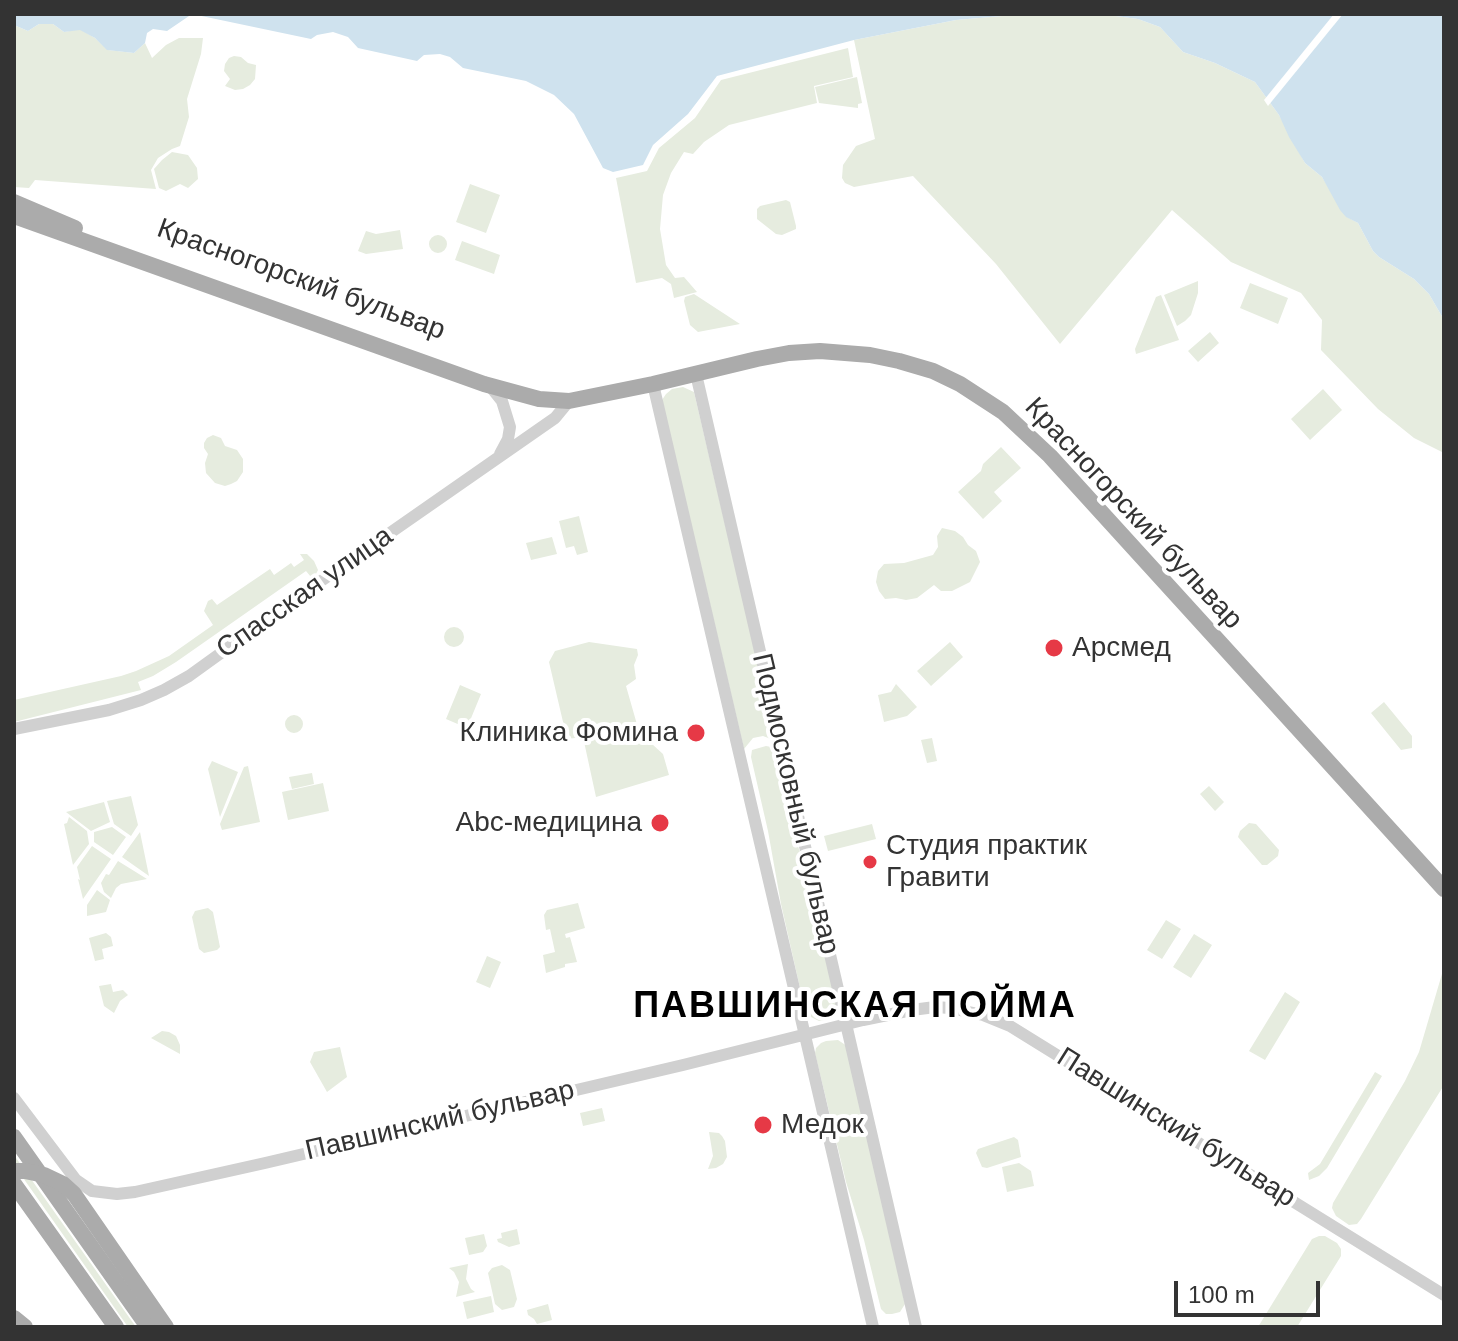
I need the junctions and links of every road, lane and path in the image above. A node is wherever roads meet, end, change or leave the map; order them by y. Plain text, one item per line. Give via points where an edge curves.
1 (14, 202) edge
2 (14, 216) edge
3 (696, 374) junction
4 (653, 384) junction
5 (490, 386) junction
6 (561, 401) junction
7 (498, 457) junction
8 (14, 729) edge
9 (1444, 889) edge
10 (846, 1024) junction
11 (805, 1034) junction
12 (14, 1098) edge
13 (14, 1137) edge
14 (45, 1138) junction
15 (14, 1171) edge
16 (14, 1184) edge
17 (79, 1230) junction
18 (1444, 1295) edge
19 (14, 1318) edge
20 (25, 1327) edge
21 (116, 1327) edge
22 (148, 1327) edge
23 (166, 1327) edge
24 (873, 1327) edge
25 (916, 1327) edge

1 - 6 main road, Красногорский бульвар
2 - 5 main road, Красногорский бульвар
3 - 4 main road, Красногорский бульвар
3 - 9 main road, Красногорский бульвар via 789,353 853,353 933,371 981,396 1050,456
3 - 10 street, Подмосковный бульвар
4 - 6 main road, Красногорский бульвар
4 - 11 street, Подмосковный бульвар
5 - 6 main road, Красногорский бульвар
5 - 7 street via 502,401 510,427
6 - 7 street, Спасская улица via 555,418
7 - 8 street, Спасская улица via 189,676 119,707
10 - 11 street, Павшинский бульвар
10 - 18 street, Павшинский бульвар via 935,1007 998,1020
10 - 25 street, Подмосковный бульвар
11 - 14 street, Павшинский бульвар via 135,1192 92,1191 76,1180
11 - 24 street, Подмосковный бульвар
12 - 14 street
13 - 17 main road
14 - 17 street
15 - 23 main road, bridge via 44,1175 74,1194
16 - 21 main road
17 - 22 main road
19 - 20 main road

